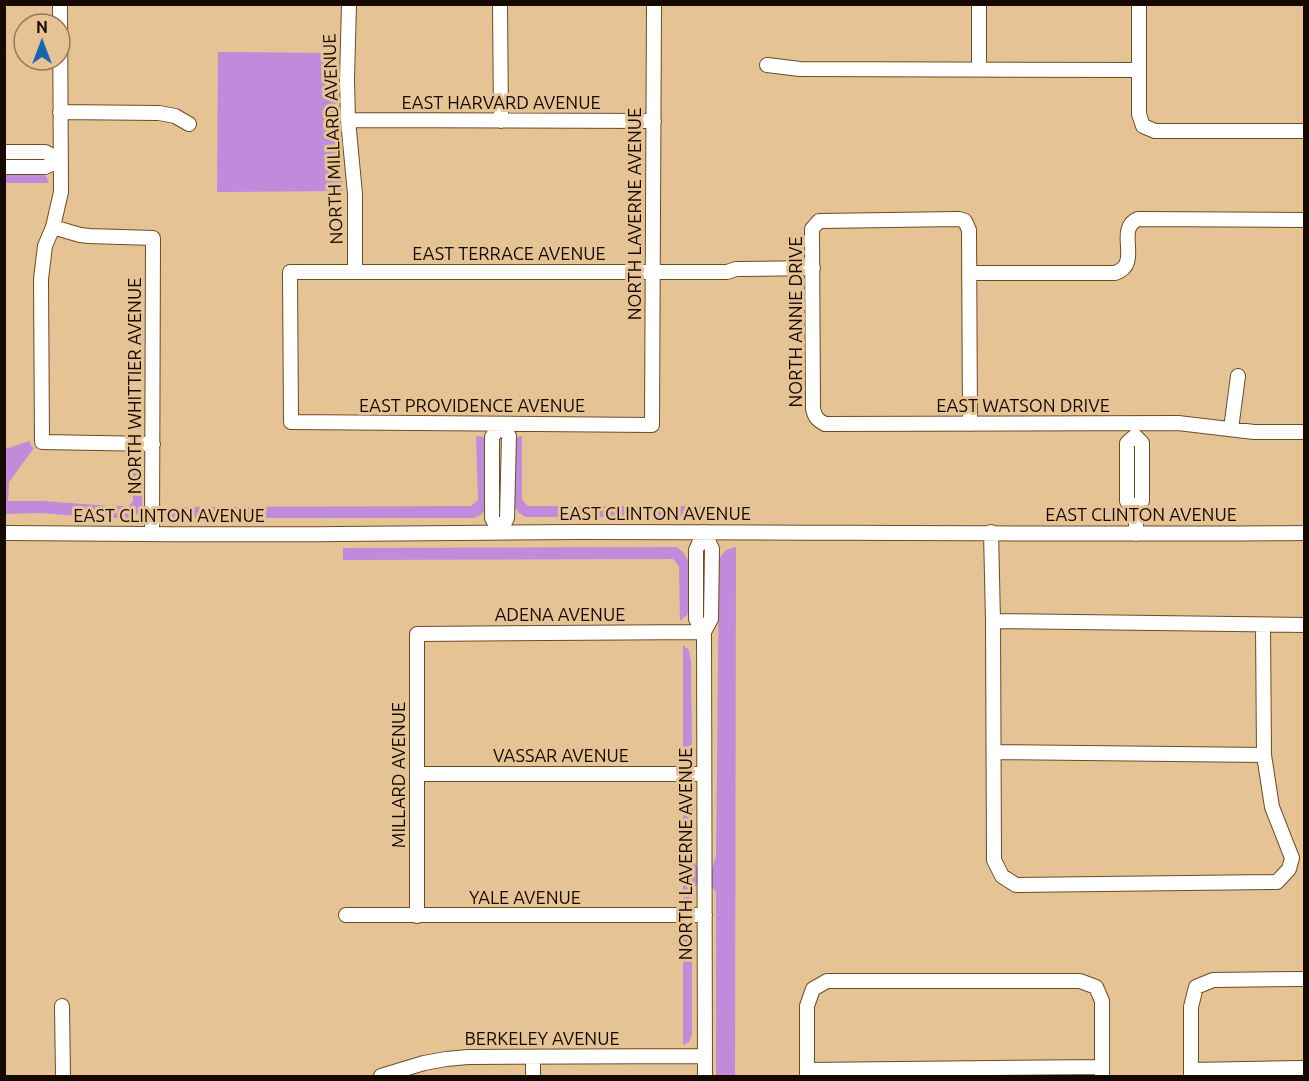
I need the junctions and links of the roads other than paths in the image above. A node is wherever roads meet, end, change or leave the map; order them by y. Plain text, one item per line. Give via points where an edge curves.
1 (60, 4) edge
2 (349, 4) edge
3 (500, 4) edge
4 (654, 4) edge
5 (978, 4) edge
6 (1139, 4) edge
7 (767, 65) dead end
8 (979, 69) junction
9 (1138, 70) junction
10 (60, 112) junction
11 (348, 120) junction
12 (501, 121) junction
13 (654, 121) junction
14 (189, 123) dead end
15 (1305, 131) edge
16 (4, 152) edge
17 (61, 159) junction
18 (4, 167) edge
19 (1305, 220) edge
20 (53, 227) junction
21 (813, 268) junction
22 (355, 272) junction
23 (653, 272) junction
24 (969, 273) junction
25 (1238, 376) dead end
26 (817, 418) joint
27 (291, 422) joint
28 (970, 424) junction
29 (501, 425) junction
30 (652, 425) joint
31 (1230, 429) junction
32 (1134, 430) junction
33 (1305, 432) edge
34 (153, 444) junction
35 (500, 532) junction
36 (704, 532) junction
37 (991, 532) junction
38 (4, 533) edge
39 (1305, 533) edge
40 (152, 534) junction
41 (1136, 534) junction
42 (993, 621) junction
43 (1263, 625) junction
44 (1305, 625) edge
45 (704, 632) junction
46 (417, 634) joint
47 (994, 752) junction
48 (1264, 754) junction
49 (417, 774) junction
50 (704, 774) junction
51 (346, 915) dead end
52 (705, 915) junction
53 (417, 916) junction
54 (1305, 979) edge
55 (62, 1006) dead end
56 (705, 1056) junction
57 (533, 1057) junction
58 (1305, 1068) edge
59 (1102, 1072) edge
60 (807, 1073) edge
61 (1191, 1073) edge
62 (63, 1077) edge
63 (381, 1077) edge
64 (533, 1077) edge
65 (705, 1077) edge

1 - 10 street
2 - 11 street, NORTH MILLARD AVENUE
3 - 12 street
4 - 13 street, NORTH LAVERNE AVENUE
5 - 8 street
6 - 9 street
7 - 8 street via 800,69
8 - 9 street
9 - 15 street via 1139,114 1143,126 1155,131
10 - 14 street via 159,113
10 - 17 street
11 - 12 street, EAST HARVARD AVENUE
11 - 22 street, NORTH MILLARD AVENUE via 355,194
12 - 13 street, EAST HARVARD AVENUE
13 - 23 street, NORTH LAVERNE AVENUE
16 - 17 street via 45,152
17 - 18 street via 45,167
17 - 20 street via 61,192
19 - 24 street via 1138,219 1129,226 1128,261 1122,271
20 - 34 street, NORTH WHITTIER AVENUE via 89,236 153,238
20 - 34 street via 45,246 41,279 42,442
21 - 23 street, EAST TERRACE AVENUE
21 - 24 street, NORTH ANNIE DRIVE via 812,229 819,221 959,219 969,230
21 - 26 street, NORTH ANNIE DRIVE via 813,409
22 - 23 street, EAST TERRACE AVENUE
22 - 27 street, EAST TERRACE AVENUE via 290,272
23 - 30 street, NORTH LAVERNE AVENUE
24 - 28 street
25 - 31 street
26 - 28 street, EAST WATSON DRIVE via 825,424
27 - 29 street, EAST PROVIDENCE AVENUE
28 - 32 street, EAST WATSON DRIVE
29 - 30 street, EAST PROVIDENCE AVENUE
29 - 35 street via 492,437 492,518
31 - 32 street, EAST WATSON DRIVE via 1189,423
31 - 33 street, EAST WATSON DRIVE
32 - 41 street via 1142,443 1142,501 1136,506
34 - 40 street, NORTH WHITTIER AVENUE
35 - 36 street, EAST CLINTON AVENUE
35 - 40 street, EAST CLINTON AVENUE
36 - 37 street, EAST CLINTON AVENUE
36 - 45 street, NORTH LAVERNE AVENUE via 712,549 711,619
37 - 41 street, EAST CLINTON AVENUE
37 - 42 street
38 - 40 street, EAST CLINTON AVENUE
39 - 41 street, EAST CLINTON AVENUE
42 - 43 street
42 - 47 street
43 - 44 street
43 - 48 street
45 - 46 street, ADENA AVENUE
45 - 50 street, NORTH LAVERNE AVENUE
46 - 49 street, MILLARD AVENUE
47 - 48 street
47 - 48 street via 994,860 1002,876 1016,885 1277,882 1289,869 1292,858 1272,807
49 - 50 street, VASSAR AVENUE
49 - 53 street, MILLARD AVENUE
50 - 52 street, NORTH LAVERNE AVENUE
51 - 53 street, YALE AVENUE
52 - 53 street, YALE AVENUE
52 - 56 street, NORTH LAVERNE AVENUE
54 - 61 street via 1213,980 1196,987 1191,1007
55 - 62 street
56 - 57 street, BERKELEY AVENUE
56 - 65 street, NORTH LAVERNE AVENUE
57 - 63 street, BERKELEY AVENUE via 446,1059
57 - 64 street
58 - 61 street
59 - 60 street
59 - 60 street via 1102,1001 1096,987 1080,981 827,981 813,989 807,1006

